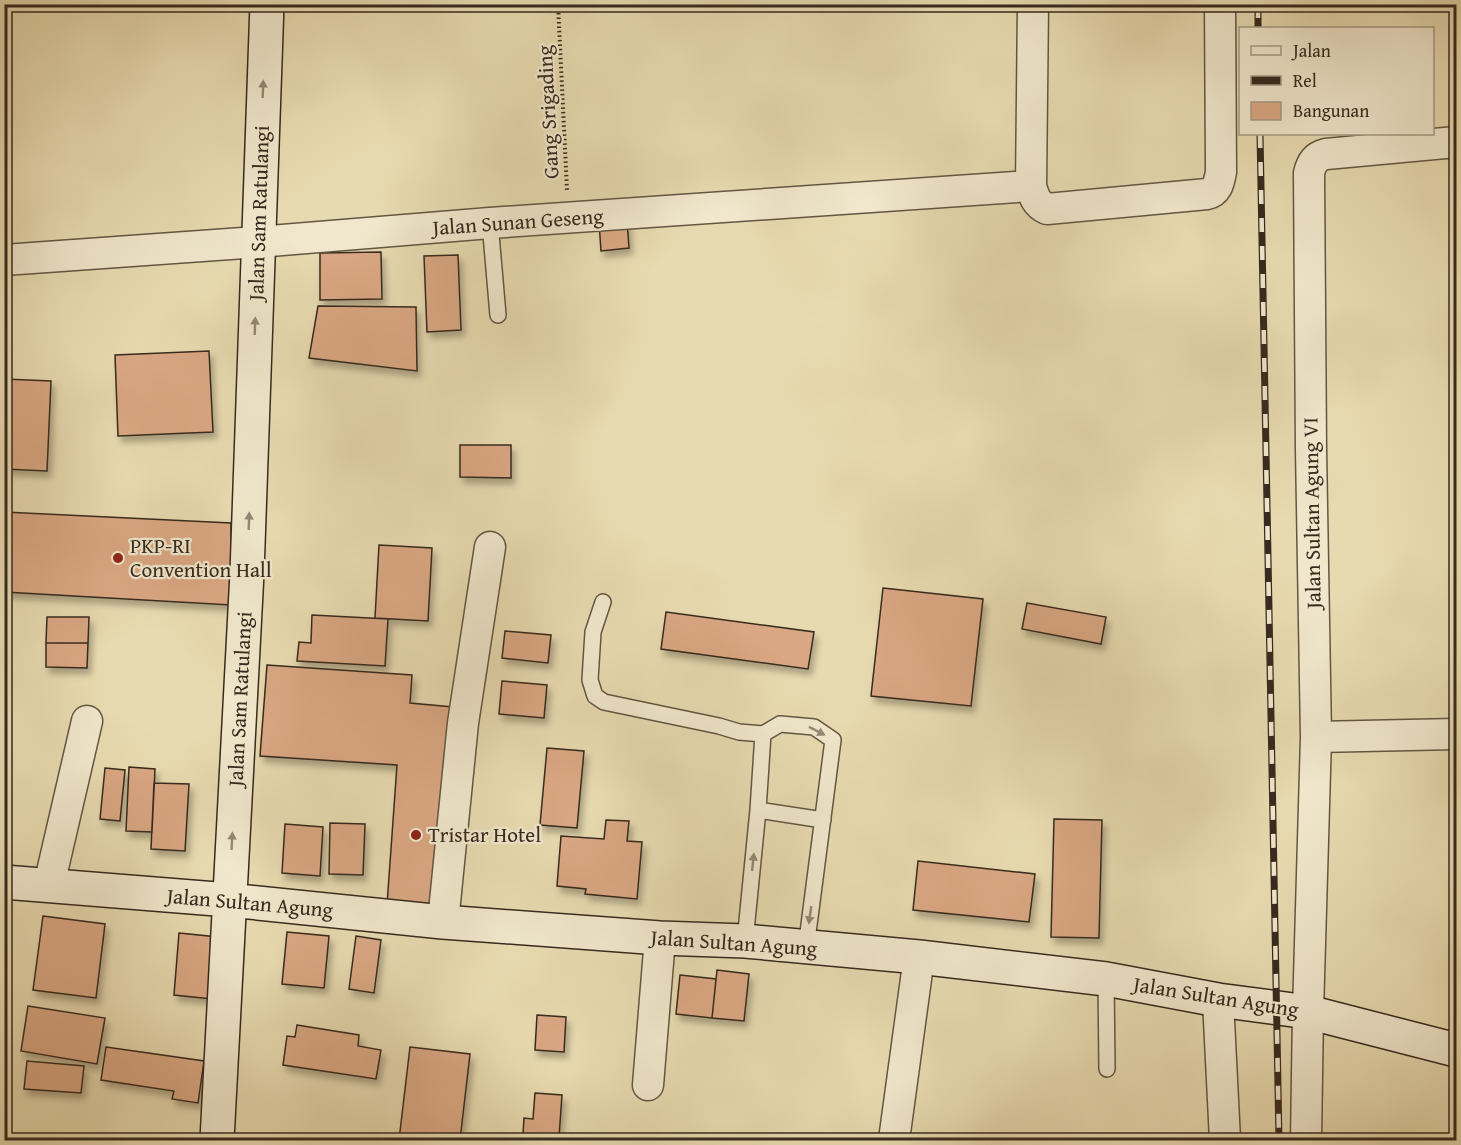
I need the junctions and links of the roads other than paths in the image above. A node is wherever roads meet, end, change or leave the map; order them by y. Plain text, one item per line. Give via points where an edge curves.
1 (267, 4) edge
2 (1033, 4) edge
3 (1220, 4) edge
4 (1456, 142) edge
5 (1031, 186) junction
6 (490, 223) junction
7 (258, 242) junction
8 (4, 260) edge
9 (498, 315) dead end
10 (490, 547) dead end
11 (603, 602) dead end
12 (87, 721) dead end
13 (764, 734) junction
14 (1456, 735) edge
15 (1316, 737) junction
16 (758, 810) junction
17 (823, 820) junction
18 (4, 882) edge
19 (49, 885) junction
20 (229, 900) junction
21 (442, 922) junction
22 (660, 938) junction
23 (745, 941) junction
24 (806, 948) junction
25 (919, 957) junction
26 (1106, 980) junction
27 (1232, 1002) junction
28 (1308, 1012) junction
29 (1456, 1050) edge
30 (1107, 1069) dead end
31 (648, 1085) dead end
32 (217, 1140) edge
33 (894, 1140) edge
34 (1225, 1140) edge
35 (1306, 1140) edge

7 -> 1 street, Jalan Sam Ratulangi
2 - 5 street
3 - 5 street via 1221,172 1216,190 1047,209 1037,202
4 - 15 street, Jalan Sultan Agung VI via 1326,154 1313,161 1309,173
5 - 6 street, Jalan Sunan Geseng
6 - 7 street, Jalan Sunan Geseng
6 - 9 lane
7 - 8 street, Jalan Sunan Geseng
20 -> 7 street, Jalan Sam Ratulangi via 247,573
10 - 21 street via 463,723
11 - 13 lane via 592,632 590,680 595,696 604,702
12 - 19 street
13 - 16 lane
13 -> 17 lane via 780,724 814,727 833,740
14 - 15 street
15 - 28 street, Jalan Sultan Agung VI
16 - 17 lane
23 -> 16 lane
17 -> 24 lane
18 - 19 street, Jalan Sultan Agung
19 - 20 street, Jalan Sultan Agung
20 - 21 street, Jalan Sultan Agung
20 - 32 street, Jalan Sam Ratulangi
21 - 22 street, Jalan Sultan Agung
22 - 23 street, Jalan Sultan Agung
22 - 31 street
23 - 24 street, Jalan Sultan Agung
24 - 25 street, Jalan Sultan Agung
25 - 26 street, Jalan Sultan Agung
25 - 33 street
26 - 27 street, Jalan Sultan Agung
26 - 30 lane
27 - 28 street, Jalan Sultan Agung
27 - 34 street
28 - 29 street, Jalan Sultan Agung
28 - 35 street, Jalan Sultan Agung VI

